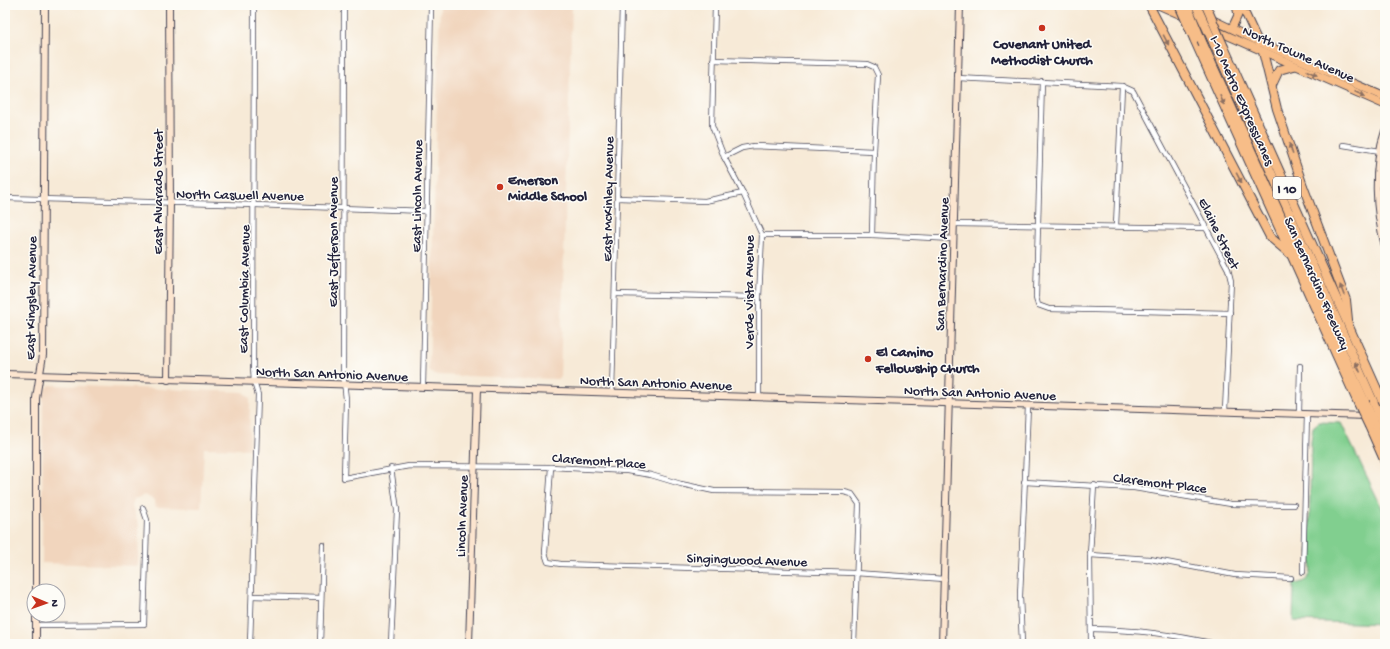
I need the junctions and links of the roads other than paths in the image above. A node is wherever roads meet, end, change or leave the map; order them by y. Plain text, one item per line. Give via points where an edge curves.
1 (45, 5) edge
2 (169, 5) edge
3 (254, 5) edge
4 (344, 5) edge
5 (431, 5) edge
6 (622, 5) edge
7 (715, 5) edge
8 (960, 5) edge
9 (1149, 5) edge
10 (1158, 5) edge
11 (1179, 5) edge
12 (1187, 5) edge
13 (1196, 5) edge
14 (1207, 7) edge
15 (1232, 28) junction
16 (1233, 38) junction
17 (1258, 41) junction
18 (1263, 52) junction
19 (713, 60) junction
20 (1294, 66) junction
21 (957, 78) junction
22 (1042, 81) junction
23 (1271, 85) junction
24 (1122, 86) junction
25 (1385, 97) edge
26 (1385, 105) edge
27 (1385, 131) edge
28 (1343, 145) dead end
29 (874, 151) junction
30 (1380, 151) junction
31 (724, 157) junction
32 (1382, 167) edge
33 (743, 193) junction
34 (5, 198) edge
35 (618, 198) junction
36 (44, 199) junction
37 (170, 204) junction
38 (255, 204) junction
39 (343, 208) junction
40 (426, 211) junction
41 (955, 224) junction
42 (1037, 224) junction
43 (1116, 226) junction
44 (1206, 228) junction
45 (762, 235) junction
46 (872, 235) junction
47 (954, 239) junction
48 (1385, 246) edge
49 (1292, 256) junction
50 (615, 294) junction
51 (759, 297) junction
52 (1230, 313) junction
53 (1349, 328) junction
54 (1300, 366) dead end
55 (5, 374) edge
56 (39, 375) junction
57 (168, 380) junction
58 (254, 382) junction
59 (345, 385) junction
60 (423, 388) junction
61 (476, 389) junction
62 (612, 393) junction
63 (759, 397) junction
64 (1362, 402) junction
65 (950, 403) junction
66 (1028, 406) junction
67 (1384, 406) edge
68 (1225, 411) junction
69 (1299, 414) junction
70 (1307, 414) junction
71 (1385, 416) edge
72 (1378, 426) edge
73 (1385, 447) edge
74 (1385, 462) edge
75 (475, 467) junction
76 (551, 467) junction
77 (391, 468) junction
78 (344, 478) joint
79 (1024, 482) junction
80 (1094, 485) junction
81 (1294, 505) dead end
82 (143, 508) dead end
83 (323, 545) dead end
84 (1090, 555) junction
85 (1303, 572) dead end
86 (855, 573) junction
87 (1291, 578) dead end
88 (945, 579) junction
89 (36, 583) edge
90 (252, 596) junction
91 (321, 598) junction
92 (36, 625) joint
93 (1091, 629) junction
94 (36, 644) edge
95 (250, 644) edge
96 (320, 644) edge
97 (391, 644) edge
98 (469, 644) edge
99 (854, 644) edge
100 (942, 644) edge
101 (1022, 644) edge
102 (1091, 644) edge
103 (1216, 644) edge

1 - 36 main road, East Kingsley Avenue
2 - 37 main road, East Alvarado Street
3 - 38 street, East Columbia Avenue
4 - 39 street, East Jefferson Avenue
5 - 40 street, East Lincoln Avenue
6 - 35 street, East McKinley Avenue
7 - 19 street, Verde Vista Avenue
8 - 21 main road, San Bernardino Avenue
9 -> 49 highway via 1270,237
10 - 16 main road, North Towne Avenue
11 - 15 main road, North Towne Avenue
11 -> 49 highway, San Bernardino Freeway / I 10, bridge
12 - 64 highway, I-10 Metro ExpressLanes, bridge
72 -> 13 highway, I-10 Metro ExpressLanes, bridge via 1374,403
14 - 53 highway, San Bernardino Freeway / I 10, bridge
15 - 17 main road, North Towne Avenue
15 - 17 main road via 1238,15 1236,5 1246,15
16 - 17 main road
16 - 18 main road, North Towne Avenue
17 - 18 main road
17 - 25 main road, North Towne Avenue
18 - 20 main road, North Towne Avenue
18 - 23 highway
19 - 29 street via 867,64 874,67 878,75
19 - 31 street, Verde Vista Avenue via 712,126
20 - 23 highway via 1279,70
20 -> 26 main road, North Towne Avenue
21 - 22 street
21 - 41 main road, San Bernardino Avenue
22 - 24 street
22 - 42 street
53 -> 23 highway via 1346,300 1303,186
24 - 43 street
24 - 44 street, Elaine Street via 1133,91 1139,101
27 - 30 main road
28 - 30 street
29 - 31 street via 754,146 742,148
29 - 46 street
30 - 32 main road
31 - 33 street, Verde Vista Avenue
32 - 48 main road via 1378,211
33 - 35 street via 705,201
33 - 45 street, Verde Vista Avenue
34 - 36 street, North Caswell Avenue
35 - 50 street, East McKinley Avenue
36 - 37 street, North Caswell Avenue
36 - 56 main road, East Kingsley Avenue via 43,355
37 - 38 street, North Caswell Avenue
37 - 57 main road, East Alvarado Street
38 - 39 street, North Caswell Avenue
38 - 58 street, East Columbia Avenue
39 - 40 street, North Caswell Avenue
39 - 59 street, East Jefferson Avenue
40 - 60 street, East Lincoln Avenue
41 - 42 street
41 - 47 main road, San Bernardino Avenue
42 - 43 street
42 - 52 street via 1038,306 1049,309
43 - 44 street
44 - 52 street, Elaine Street via 1228,269 1231,281
45 - 46 street
45 - 51 street, Verde Vista Avenue
46 - 47 street
47 - 65 main road, San Bernardino Avenue
49 - 64 highway, San Bernardino Freeway / I 10
50 - 51 street
50 - 62 street, East McKinley Avenue
51 - 63 street, Verde Vista Avenue
52 - 68 street, Elaine Street
53 - 67 highway, San Bernardino Freeway / I 10
54 - 69 street
55 - 56 main road, North San Antonio Avenue
56 - 57 main road, North San Antonio Avenue
56 - 89 main road, East Kingsley Avenue via 36,398
57 - 58 main road, North San Antonio Avenue
58 - 59 main road, North San Antonio Avenue
58 - 90 street, East Columbia Avenue via 258,395
59 - 60 main road, North San Antonio Avenue
59 - 78 street, East Jefferson Avenue
60 - 61 main road, North San Antonio Avenue
61 - 62 main road, North San Antonio Avenue
61 - 75 main road, Lincoln Avenue
62 - 63 main road, North San Antonio Avenue
63 - 65 main road, North San Antonio Avenue
64 - 72 highway, San Bernardino Freeway / I 10, bridge
65 - 66 main road, North San Antonio Avenue
65 - 88 main road, San Bernardino Avenue
66 - 68 main road, North San Antonio Avenue
66 - 79 street
68 - 69 main road, North San Antonio Avenue
69 - 70 main road, North San Antonio Avenue
70 - 71 main road, North San Antonio Avenue
70 - 85 street
72 - 73 highway, I-10 Metro ExpressLanes
72 - 74 highway, San Bernardino Freeway / I 10
75 - 76 street, Claremont Place
75 - 77 street, Claremont Place
75 - 98 main road, Lincoln Avenue
76 - 86 street, Claremont Place via 627,471 714,491 852,494 859,504
76 - 86 street, Singingwood Avenue via 545,553 548,562
77 - 78 street, Claremont Place
77 - 97 street via 397,510
79 - 80 street, Claremont Place
79 - 101 street via 1020,596
80 - 81 street, Claremont Place via 1134,488 1231,504
80 - 84 street
82 - 92 street via 147,520 144,624
83 - 91 street
84 - 87 street via 1150,559 1235,575
84 - 93 street
86 - 88 street, Singingwood Avenue
86 - 99 street
88 - 100 main road, San Bernardino Avenue
90 - 91 street
90 - 95 street, East Columbia Avenue
91 - 96 street
92 - 94 main road
93 - 102 street
93 - 103 street via 1140,630

